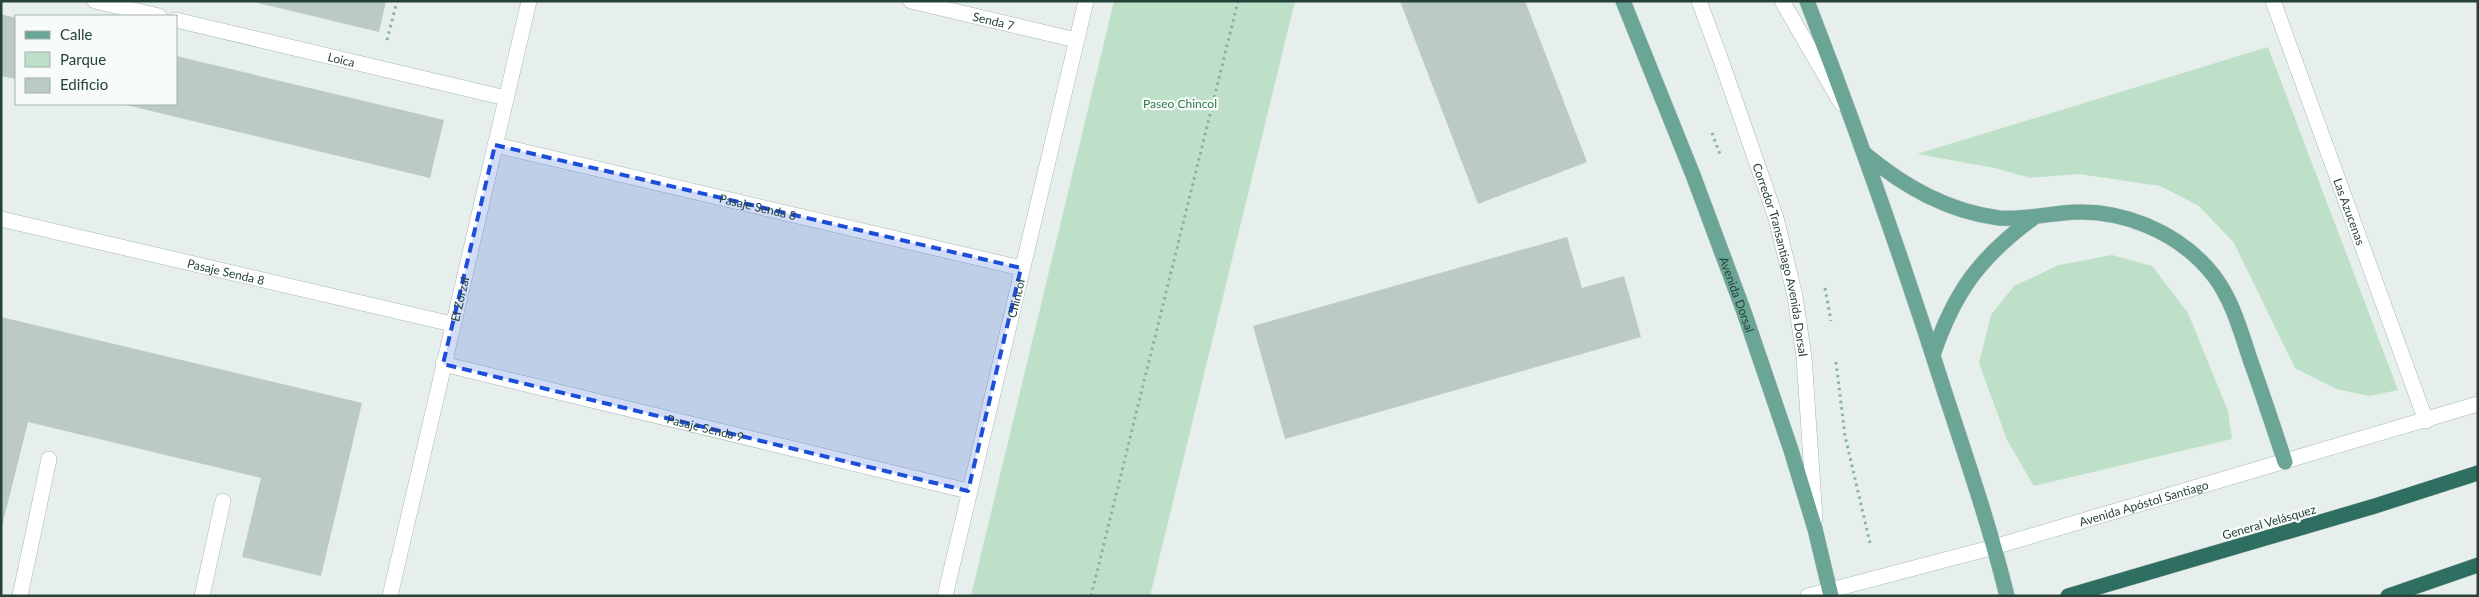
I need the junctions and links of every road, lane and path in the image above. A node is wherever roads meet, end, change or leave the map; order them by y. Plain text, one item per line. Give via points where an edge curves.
1 (95, 1) edge
2 (397, 1) edge
3 (529, 1) edge
4 (912, 1) edge
5 (1086, 1) edge
6 (1238, 1) edge
7 (1623, 1) edge
8 (1699, 1) edge
9 (1782, 1) edge
10 (1807, 1) edge
11 (2273, 1) edge
12 (155, 15) edge
13 (178, 20) edge
14 (1076, 40) junction
15 (380, 68) junction
16 (506, 98) junction
17 (1851, 121) junction
18 (1712, 133) dead end
19 (495, 145) junction
20 (1865, 154) junction
21 (1724, 165) dead end
22 (1, 219) edge
23 (2032, 219) junction
24 (1021, 268) junction
25 (452, 324) junction
26 (1933, 355) junction
27 (444, 364) junction
28 (2478, 404) edge
29 (2426, 421) junction
30 (49, 459) dead end
31 (2285, 462) junction
32 (2478, 472) edge
33 (968, 491) junction
34 (223, 501) dead end
35 (1815, 529) junction
36 (1994, 547) junction
37 (2478, 565) edge
38 (1830, 593) edge
39 (20, 596) edge
40 (202, 596) edge
41 (390, 596) edge
42 (944, 596) edge
43 (1091, 596) edge
44 (1808, 596) edge
45 (2006, 596) edge
46 (2068, 596) edge
47 (2388, 596) edge

1 - 12 street
2 - 15 path
3 - 16 street, El Zorzal
4 - 14 street, Senda 7
5 - 14 street, Chincol
6 - 43 path
7 - 35 main road, Avenida Dorsal via 1744,312
8 - 35 street, Corredor Transantiago Avenida Dorsal via 1776,218 1795,296 1804,356
9 - 17 street
10 - 17 main road
11 - 29 street, Las Azucenas
13 - 15 street, Loica
14 - 24 street, Chincol
15 - 16 street, Loica
16 - 19 street, El Zorzal
17 - 20 main road
18 - 21 path
19 - 24 street, Pasaje Senda 8
19 - 25 street, El Zorzal
20 - 23 main road via 1912,189 1938,202 1976,214
20 - 26 main road
22 - 25 street, Pasaje Senda 8
23 - 26 main road via 1990,254 1972,275 1955,300
23 - 31 main road via 2063,213 2095,212 2126,218 2153,228 2197,257 2218,283 2238,321
24 - 33 street, Chincol
25 - 27 street, El Zorzal
26 - 36 main road
27 - 33 street, Pasaje Senda 9
27 - 41 street, El Zorzal
28 - 29 street, Avenida Apóstol Santiago
29 - 31 street, Avenida Apóstol Santiago
30 - 39 street
31 - 36 street, Avenida Apóstol Santiago
32 - 46 highway, General Velásquez via 2375,506
33 - 42 street, Chincol
34 - 40 street
35 - 38 main road, Avenida Dorsal
36 - 38 street, Avenida Apóstol Santiago
36 - 45 main road
37 - 47 highway
38 - 44 street, Avenida Apóstol Santiago

